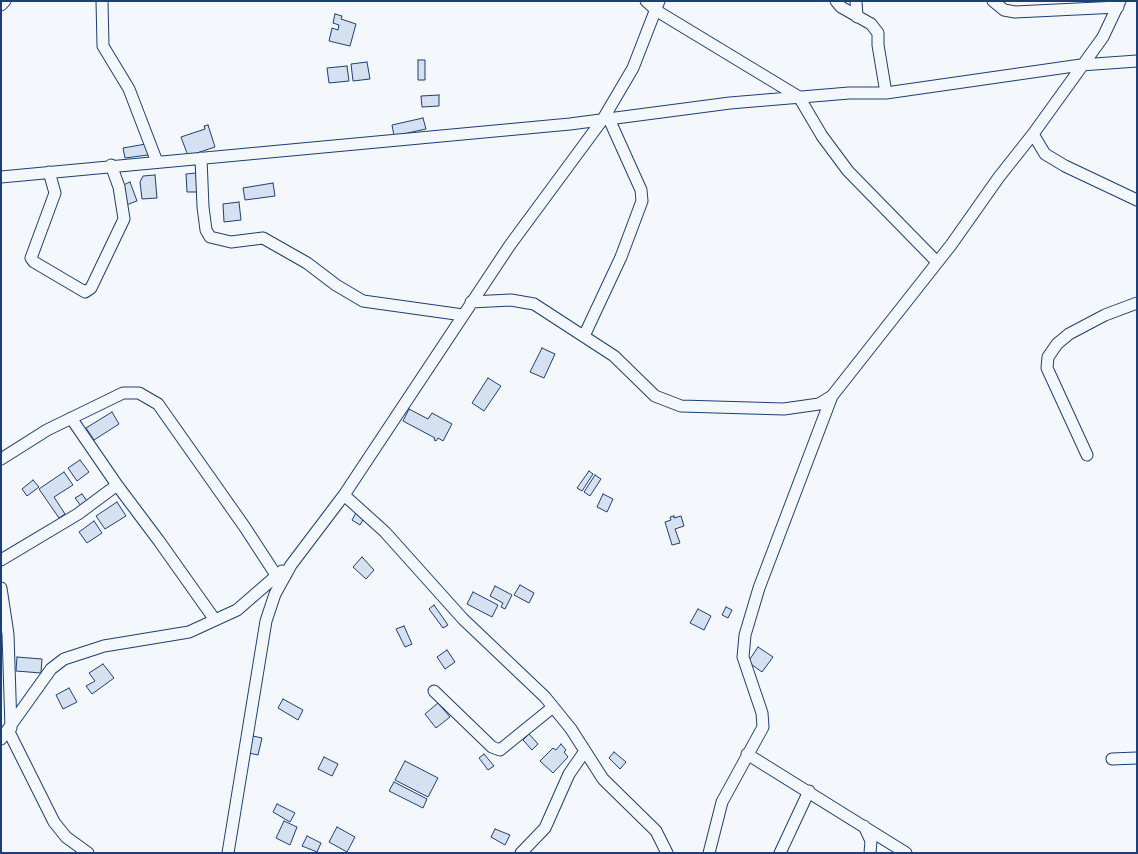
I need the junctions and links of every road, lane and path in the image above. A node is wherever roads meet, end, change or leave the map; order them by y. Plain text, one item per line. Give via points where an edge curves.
1 (5, 1) edge
2 (102, 1) edge
3 (646, 1) edge
4 (836, 1) edge
5 (856, 1) edge
6 (993, 1) edge
7 (1119, 4) edge
8 (1, 5) edge
9 (658, 6) edge
10 (858, 17) junction
11 (1137, 60) edge
12 (1081, 64) junction
13 (886, 93) junction
14 (799, 97) junction
15 (606, 119) junction
16 (1033, 134) junction
17 (201, 158) junction
18 (157, 162) junction
19 (111, 165) junction
20 (49, 172) junction
21 (1, 177) edge
22 (1137, 200) edge
23 (937, 262) junction
24 (471, 302) junction
25 (1137, 303) edge
26 (462, 315) junction
27 (584, 336) junction
28 (832, 396) junction
29 (71, 418) junction
30 (1088, 455) dead end
31 (1, 459) edge
32 (116, 485) junction
33 (344, 495) junction
34 (1, 560) edge
35 (291, 566) junction
36 (276, 575) junction
37 (1, 588) edge
38 (215, 620) junction
39 (434, 691) dead end
40 (553, 707) junction
41 (7, 733) edge
42 (585, 751) junction
43 (747, 754) junction
44 (1137, 758) edge
45 (1112, 759) dead end
46 (809, 791) junction
47 (863, 825) junction
48 (88, 853) edge
49 (228, 853) edge
50 (521, 853) edge
51 (667, 853) edge
52 (710, 853) edge
53 (780, 853) edge
54 (870, 853) edge
55 (906, 853) edge

1 - 8 street
2 - 18 street via 103,46 130,89
3 - 9 street
4 - 10 street
5 - 10 street
6 - 7 street via 1004,10 1015,12
7 - 12 street via 1103,37
9 - 14 street
9 - 15 street
10 - 13 street via 871,24 878,33
11 - 12 street
12 - 13 street
12 - 16 street
13 - 14 street
14 - 15 street
14 - 23 street via 848,171
15 - 17 street
15 - 24 street
15 - 27 street via 641,190 642,201 621,257
16 - 22 street via 1046,154
16 - 23 street
17 - 18 street
17 - 26 street via 203,207 210,237 231,242 263,238 363,301
18 - 19 street
19 - 20 street
19 - 20 street via 119,187 124,219 91,288 85,292 32,258 55,193
20 - 21 street
23 - 28 street
24 - 26 street
24 - 27 street via 511,300 534,304
25 - 30 street via 1069,334 1048,357 1047,368
26 - 33 street
27 - 28 street via 614,356 656,396 681,406 784,409 819,404
28 - 43 street via 744,635 743,657 762,712 763,727
29 - 31 street
29 - 32 street
29 - 36 street via 123,393 139,393 158,404
32 - 34 street via 78,514
32 - 38 street
33 - 35 street
33 - 40 street via 385,532 463,619
35 - 36 street
35 - 49 street via 275,594 266,621
36 - 38 street via 237,610
37 - 41 street via 8,634
38 - 41 street via 189,632 104,646 64,659 51,669
39 - 40 street via 492,747 500,750
40 - 42 street
41 - 48 street via 54,822 66,837
42 - 50 street via 569,774 545,828
42 - 51 street via 603,779 656,831
43 - 46 street
43 - 52 street via 722,802
44 - 45 street
46 - 47 street
46 - 53 street
47 - 54 street via 870,841
47 - 55 street

